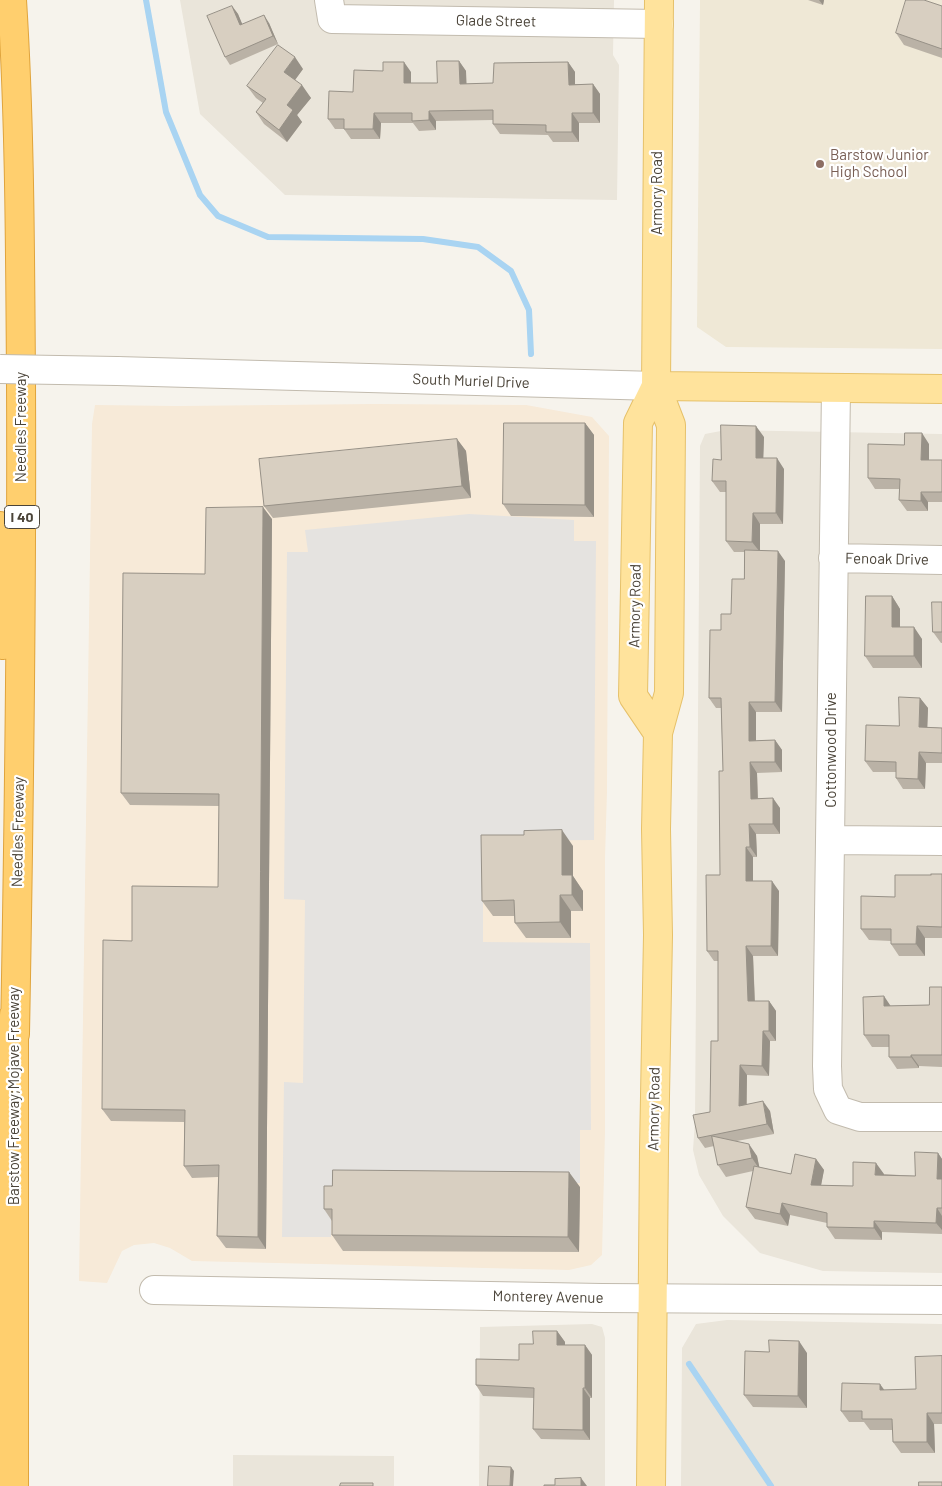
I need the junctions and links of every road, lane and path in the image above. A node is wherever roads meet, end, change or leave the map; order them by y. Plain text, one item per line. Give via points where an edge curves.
1 (12, 0) edge
2 (331, 10) edge
3 (659, 12) edge
4 (0, 369) edge
5 (656, 386) junction
6 (836, 388) junction
7 (942, 389) edge
8 (0, 526) edge
9 (833, 558) junction
10 (942, 560) edge
11 (831, 840) junction
12 (942, 841) edge
13 (15, 1034) junction
14 (942, 1117) edge
15 (154, 1290) dead end
16 (652, 1298) junction
17 (942, 1300) edge
18 (14, 1486) edge
19 (651, 1486) edge

1 - 13 highway, Needles Freeway / I 40 via 17,82 22,548
2 - 3 street, Glade Street
3 - 5 main road, Armory Road
4 - 5 street, South Muriel Drive, bridge
5 - 6 main road, South Muriel Drive
5 - 16 main road, Armory Road via 671,426 669,693 658,733
6 - 7 main road, South Muriel Drive
6 - 9 street, Cottonwood Drive
8 - 13 highway, Barstow Freeway;Mojave Freeway
9 - 10 street, Fenoak Drive
9 - 11 street, Cottonwood Drive
11 - 12 street
11 - 14 street, Cottonwood Drive via 828,1089 838,1110 860,1117
13 - 18 highway, Barstow Freeway;Mojave Freeway
15 - 16 street, Monterey Avenue
16 - 17 street, Monterey Avenue
16 - 19 main road, Armory Road

